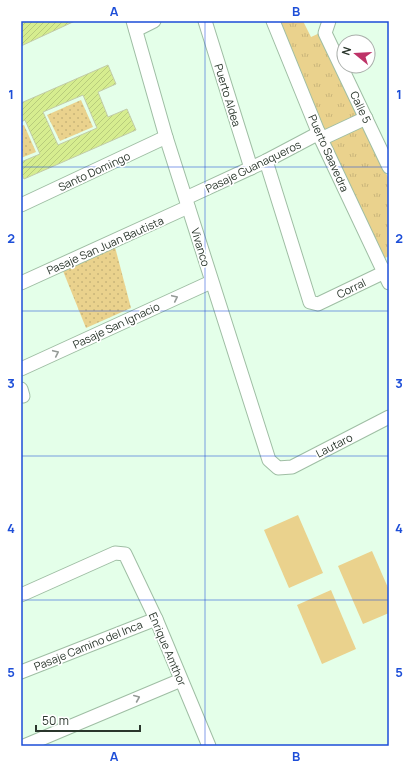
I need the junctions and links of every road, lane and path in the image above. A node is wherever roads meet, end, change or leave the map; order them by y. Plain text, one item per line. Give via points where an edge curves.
1 (154, 21) edge
2 (205, 21) edge
3 (273, 21) edge
4 (328, 23) edge
5 (135, 25) edge
6 (366, 118) junction
7 (320, 136) junction
8 (166, 137) junction
9 (266, 161) junction
10 (389, 167) edge
11 (251, 168) junction
12 (187, 202) junction
13 (21, 205) edge
14 (387, 275) edge
15 (211, 282) junction
16 (21, 283) edge
17 (21, 369) edge
18 (389, 417) edge
19 (278, 468) joint
20 (21, 595) edge
21 (156, 618) junction
22 (21, 672) edge
23 (182, 680) junction
24 (24, 746) edge
25 (209, 746) edge

1 - 5 street
2 - 11 street, Puerto Aldea
3 - 7 street, Puerto Saavedra
4 - 6 street, Calle 5 via 325,33
5 - 8 street, Vivanco
6 - 7 street, Pasaje Guanaqueros
6 - 10 street, Calle 5
7 - 9 street, Pasaje Guanaqueros
7 - 14 street, Puerto Saavedra
8 - 12 street, Vivanco
8 - 13 street, Santo Domingo
9 - 11 street, Pasaje Guanaqueros
9 - 14 street, Corral via 308,300 318,304
11 - 12 street, Pasaje Guanaqueros
12 - 15 street, Vivanco
12 - 16 street, Pasaje San Juan Bautista
17 -> 15 street, Pasaje San Ignacio
15 - 19 street, Vivanco via 269,460
18 - 19 street, Lautaro via 292,467
20 - 21 street, Enrique Amthor via 115,553 125,554
21 - 22 street, Pasaje Camino del Inca
21 - 23 street, Enrique Amthor
24 -> 23 street
23 - 25 street, Enrique Amthor

